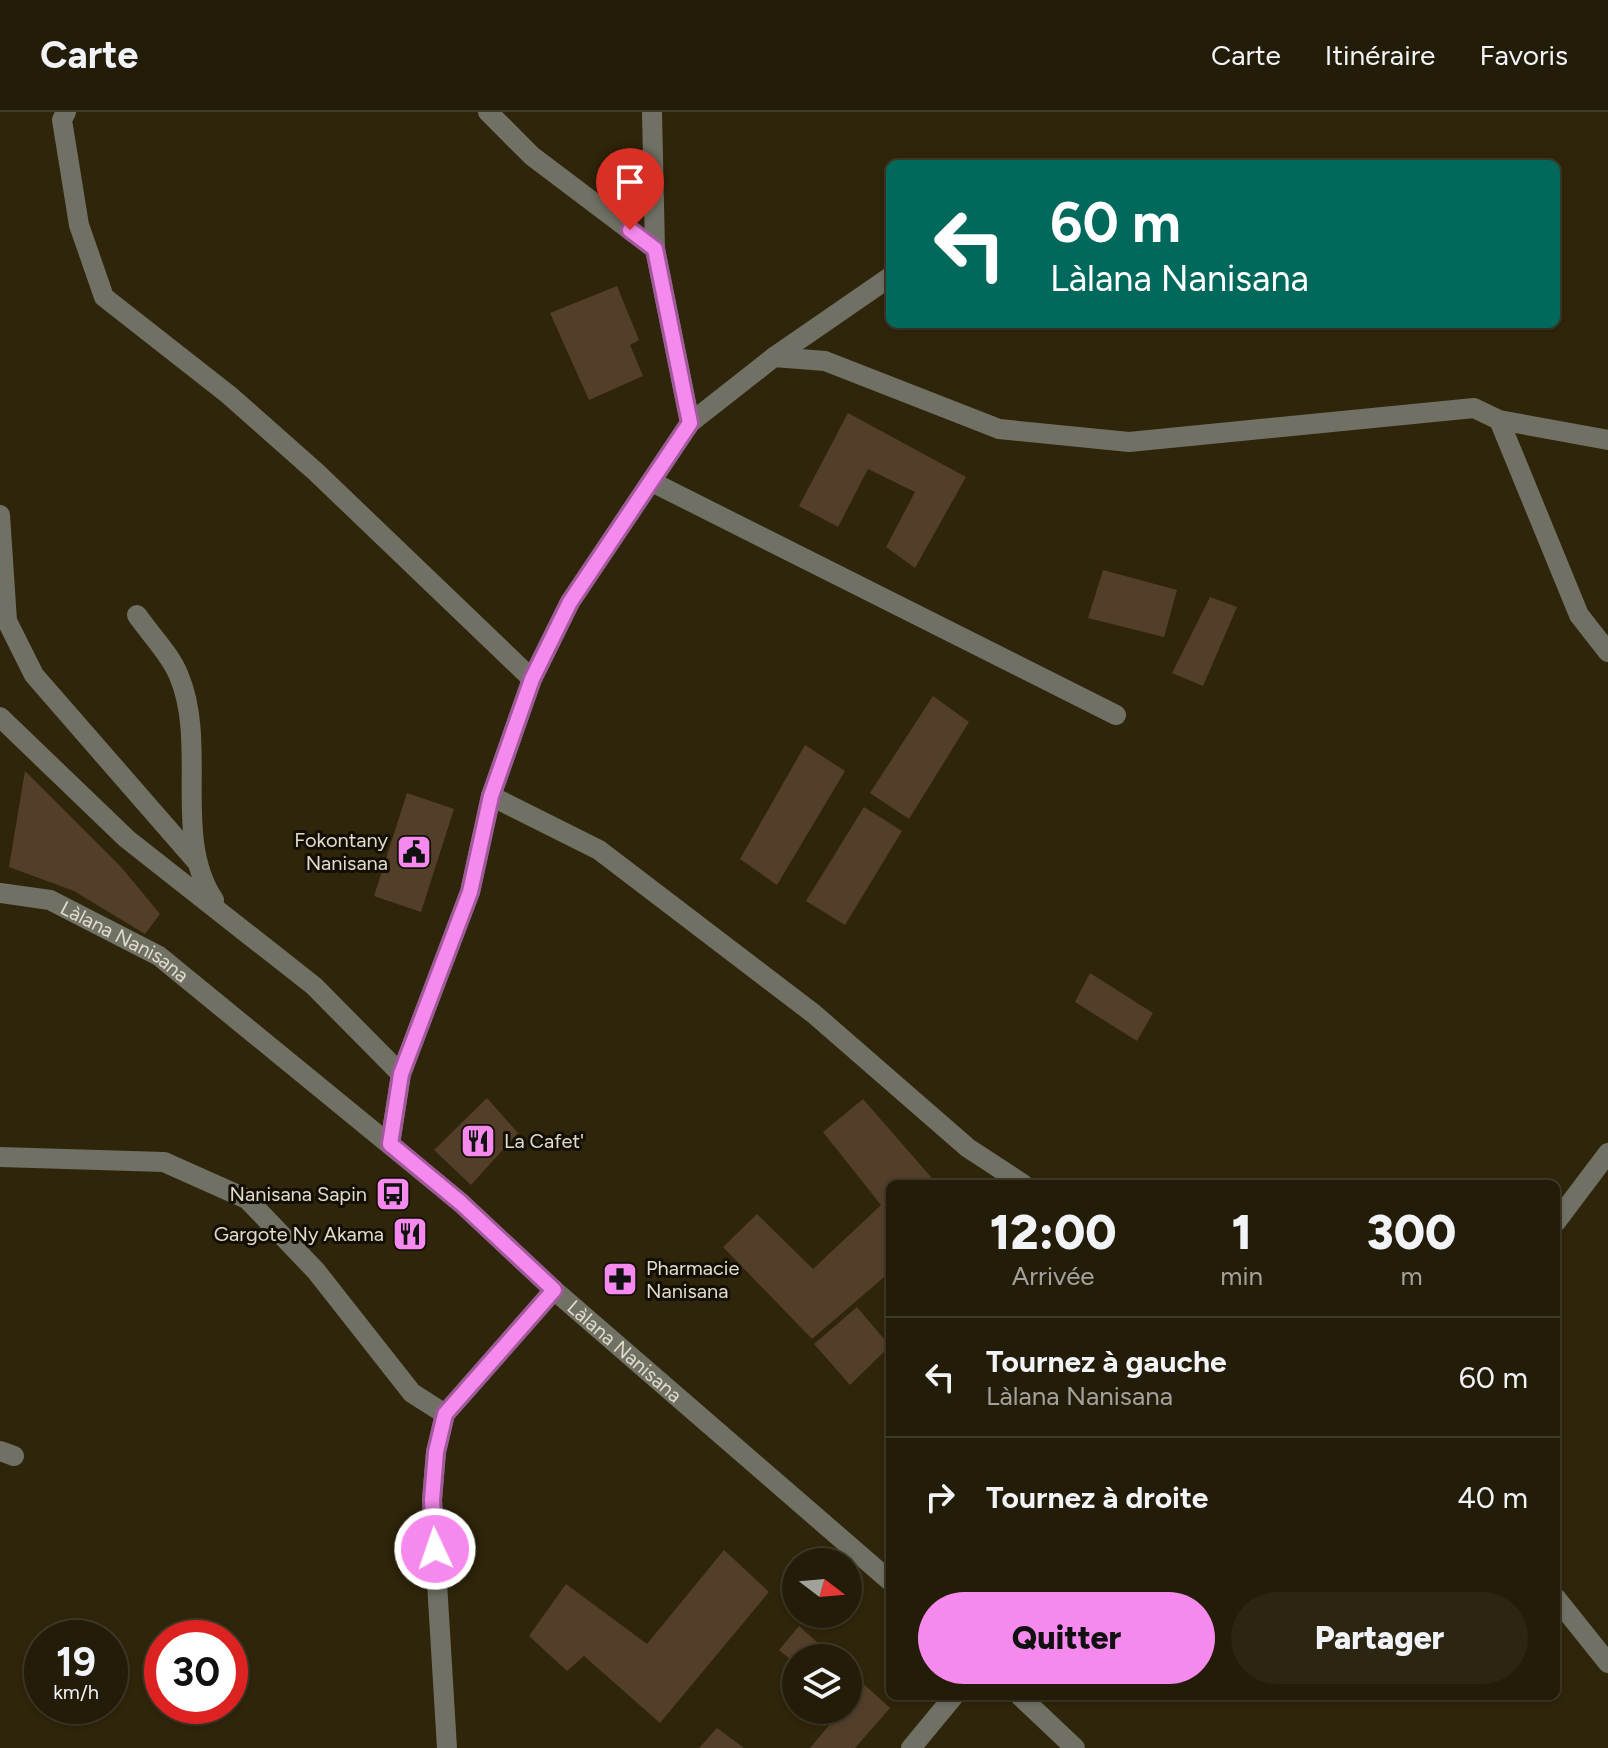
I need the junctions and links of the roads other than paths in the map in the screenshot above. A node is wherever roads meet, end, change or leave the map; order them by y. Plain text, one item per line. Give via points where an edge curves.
1 (66, 112) edge
2 (488, 112) edge
3 (652, 112) edge
4 (655, 249) junction
5 (886, 280) edge
6 (774, 357) junction
7 (1499, 420) junction
8 (690, 423) junction
9 (1607, 437) edge
10 (652, 482) junction
11 (0, 515) edge
12 (137, 615) dead end
13 (1608, 652) edge
14 (532, 679) junction
15 (1116, 715) dead end
16 (0, 717) edge
17 (491, 796) junction
18 (196, 861) junction
19 (0, 893) edge
20 (221, 911) junction
21 (401, 1074) junction
22 (390, 1144) junction
23 (1608, 1153) edge
24 (0, 1157) edge
25 (1017, 1180) edge
26 (1560, 1217) edge
27 (554, 1290) junction
28 (445, 1414) junction
29 (886, 1578) edge
30 (1560, 1603) edge
31 (1608, 1663) edge
32 (951, 1700) edge
33 (1024, 1700) edge
34 (447, 1748) edge
35 (911, 1748) edge
36 (1075, 1748) edge

1 - 14 street via 62,120 79,225 104,297 316,472
2 - 4 street via 532,156
3 - 4 street
4 - 8 street
5 - 6 street
6 - 7 street via 825,361 999,429 1129,442 1474,408
6 - 8 street
7 - 9 street
7 - 13 street via 1579,615
8 - 10 street
10 - 14 street via 570,602
10 - 15 street
11 - 18 street via 7,621 34,675
12 - 18 street via 179,676 191,736
14 - 17 street
16 - 20 street via 127,839
17 - 21 street via 470,892
17 - 25 street via 599,850 814,1014 968,1148
18 - 20 street
19 - 22 street, Làlana Nanisana via 50,900 159,956
20 - 21 street via 314,986
21 - 22 street
22 - 27 street, Làlana Nanisana
23 - 26 street
24 - 28 street via 164,1162 247,1199 316,1271 412,1393
27 - 28 street
27 - 29 street, Làlana Nanisana
28 - 34 street via 432,1500
30 - 31 street
32 - 35 street
33 - 36 street

